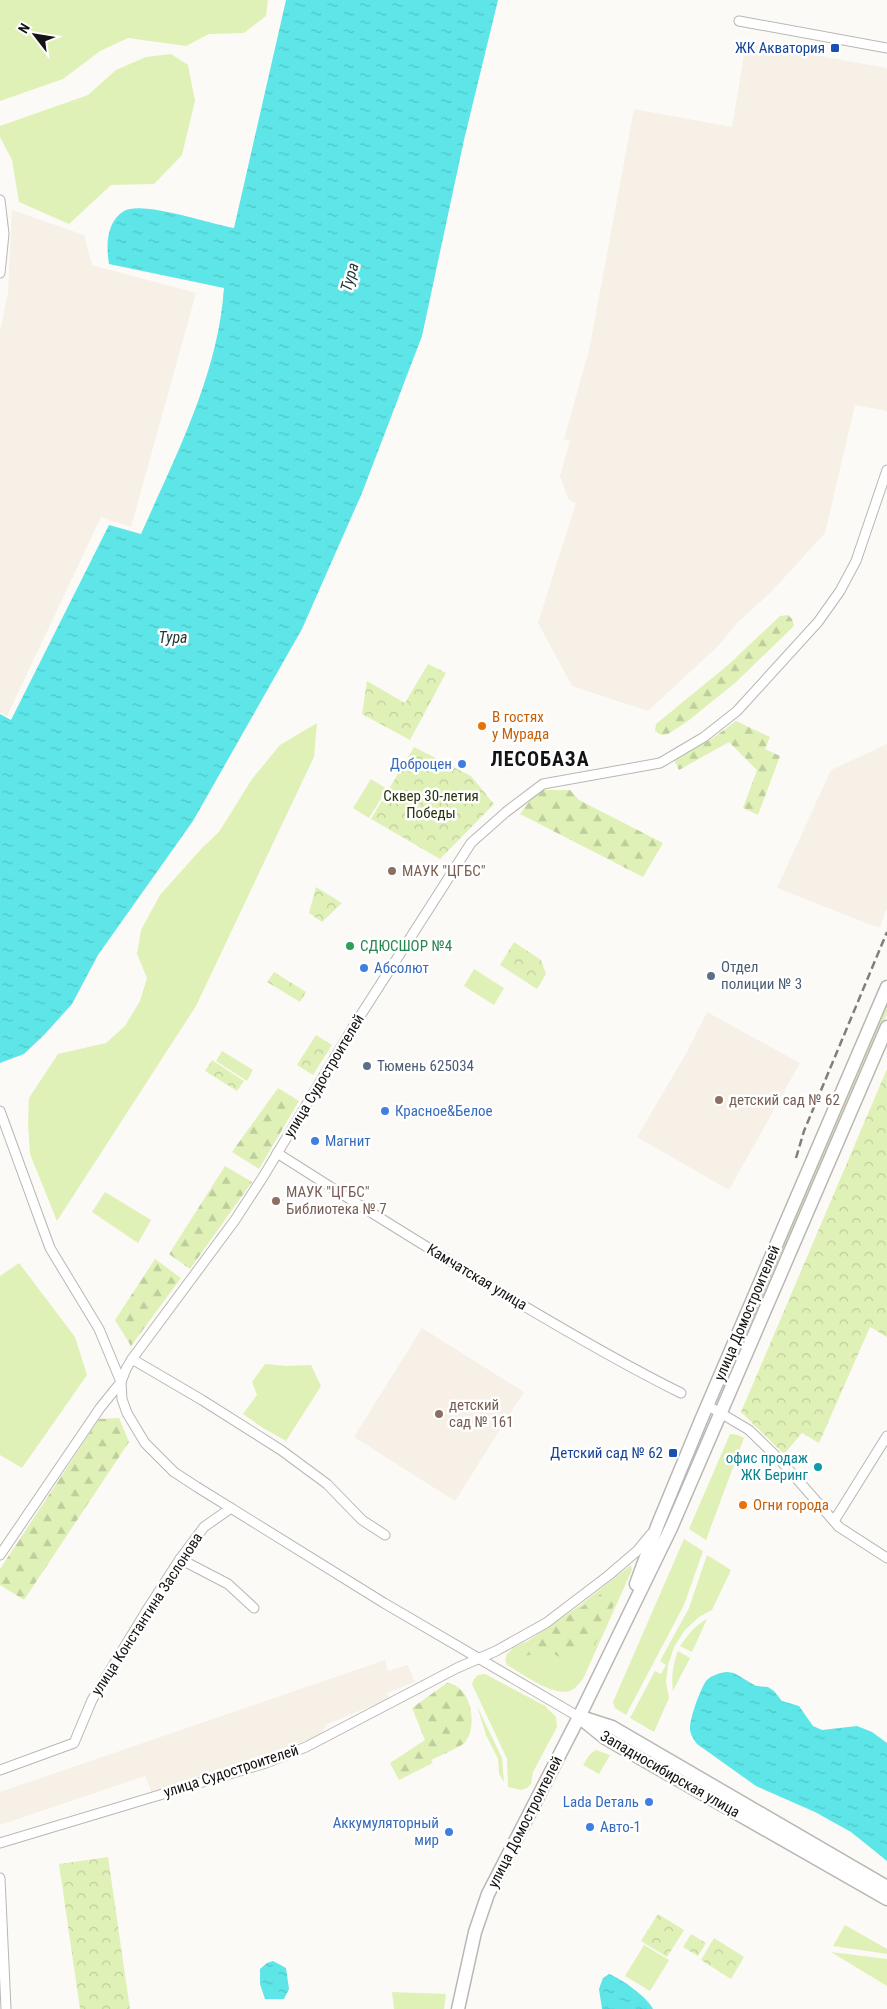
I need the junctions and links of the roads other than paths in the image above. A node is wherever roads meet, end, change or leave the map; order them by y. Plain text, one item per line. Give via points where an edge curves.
1 (738, 20) dead end
2 (887, 48) edge
3 (0, 200) edge
4 (0, 273) edge
5 (887, 470) edge
6 (887, 987) edge
7 (887, 1027) edge
8 (0, 1111) edge
9 (276, 1154) junction
10 (132, 1359) junction
11 (121, 1382) junction
12 (681, 1393) dead end
13 (707, 1406) junction
14 (721, 1413) junction
15 (887, 1436) edge
16 (232, 1508) junction
17 (834, 1521) junction
18 (658, 1524) junction
19 (386, 1535) dead end
20 (0, 1555) edge
21 (887, 1558) edge
22 (180, 1559) junction
23 (254, 1608) dead end
24 (614, 1642) junction
25 (477, 1659) junction
26 (579, 1717) junction
27 (0, 1770) edge
28 (0, 1843) edge
29 (0, 1878) edge
30 (887, 1887) edge
31 (887, 1899) edge
32 (6, 2009) edge
33 (458, 2009) edge

1 - 2 street
3 - 4 street via 4,234
5 - 9 street, улица Судостроителей via 856,561 840,591 799,645 737,711 704,738 660,763 543,784 492,824 465,851
6 - 13 main road, улица Домостроителей
7 - 14 main road, улица Домостроителей
8 - 11 street via 50,1248 100,1328
9 - 10 street, улица Судостроителей via 235,1220
9 - 12 street, Камчатская улица via 570,1333
10 - 11 street, улица Судостроителей
10 - 19 street via 281,1450 327,1484 362,1520
11 - 16 street via 127,1413 145,1443 174,1472
11 - 20 street
13 - 14 street
13 - 18 main road, улица Домостроителей
14 - 17 street via 749,1430 768,1448
14 - 24 main road, улица Домостроителей via 671,1528
15 - 17 street
16 - 22 street, улица Константина Заслонова via 204,1527
16 - 25 street
17 - 21 street
18 - 24 main road, улица Домостроителей
18 - 25 street, улица Судостроителей via 630,1557 546,1624
22 - 23 street via 228,1584
22 - 27 street, улица Константина Заслонова via 92,1700 74,1744
24 - 26 main road, улица Домостроителей
25 - 26 street
25 - 28 street, улица Судостроителей via 306,1747 266,1763
26 - 30 main road, Западносибирская улица via 612,1726
26 - 31 main road, Западносибирская улица via 605,1738
26 - 33 main road, улица Домостроителей via 488,1894 475,1932
29 - 32 street

